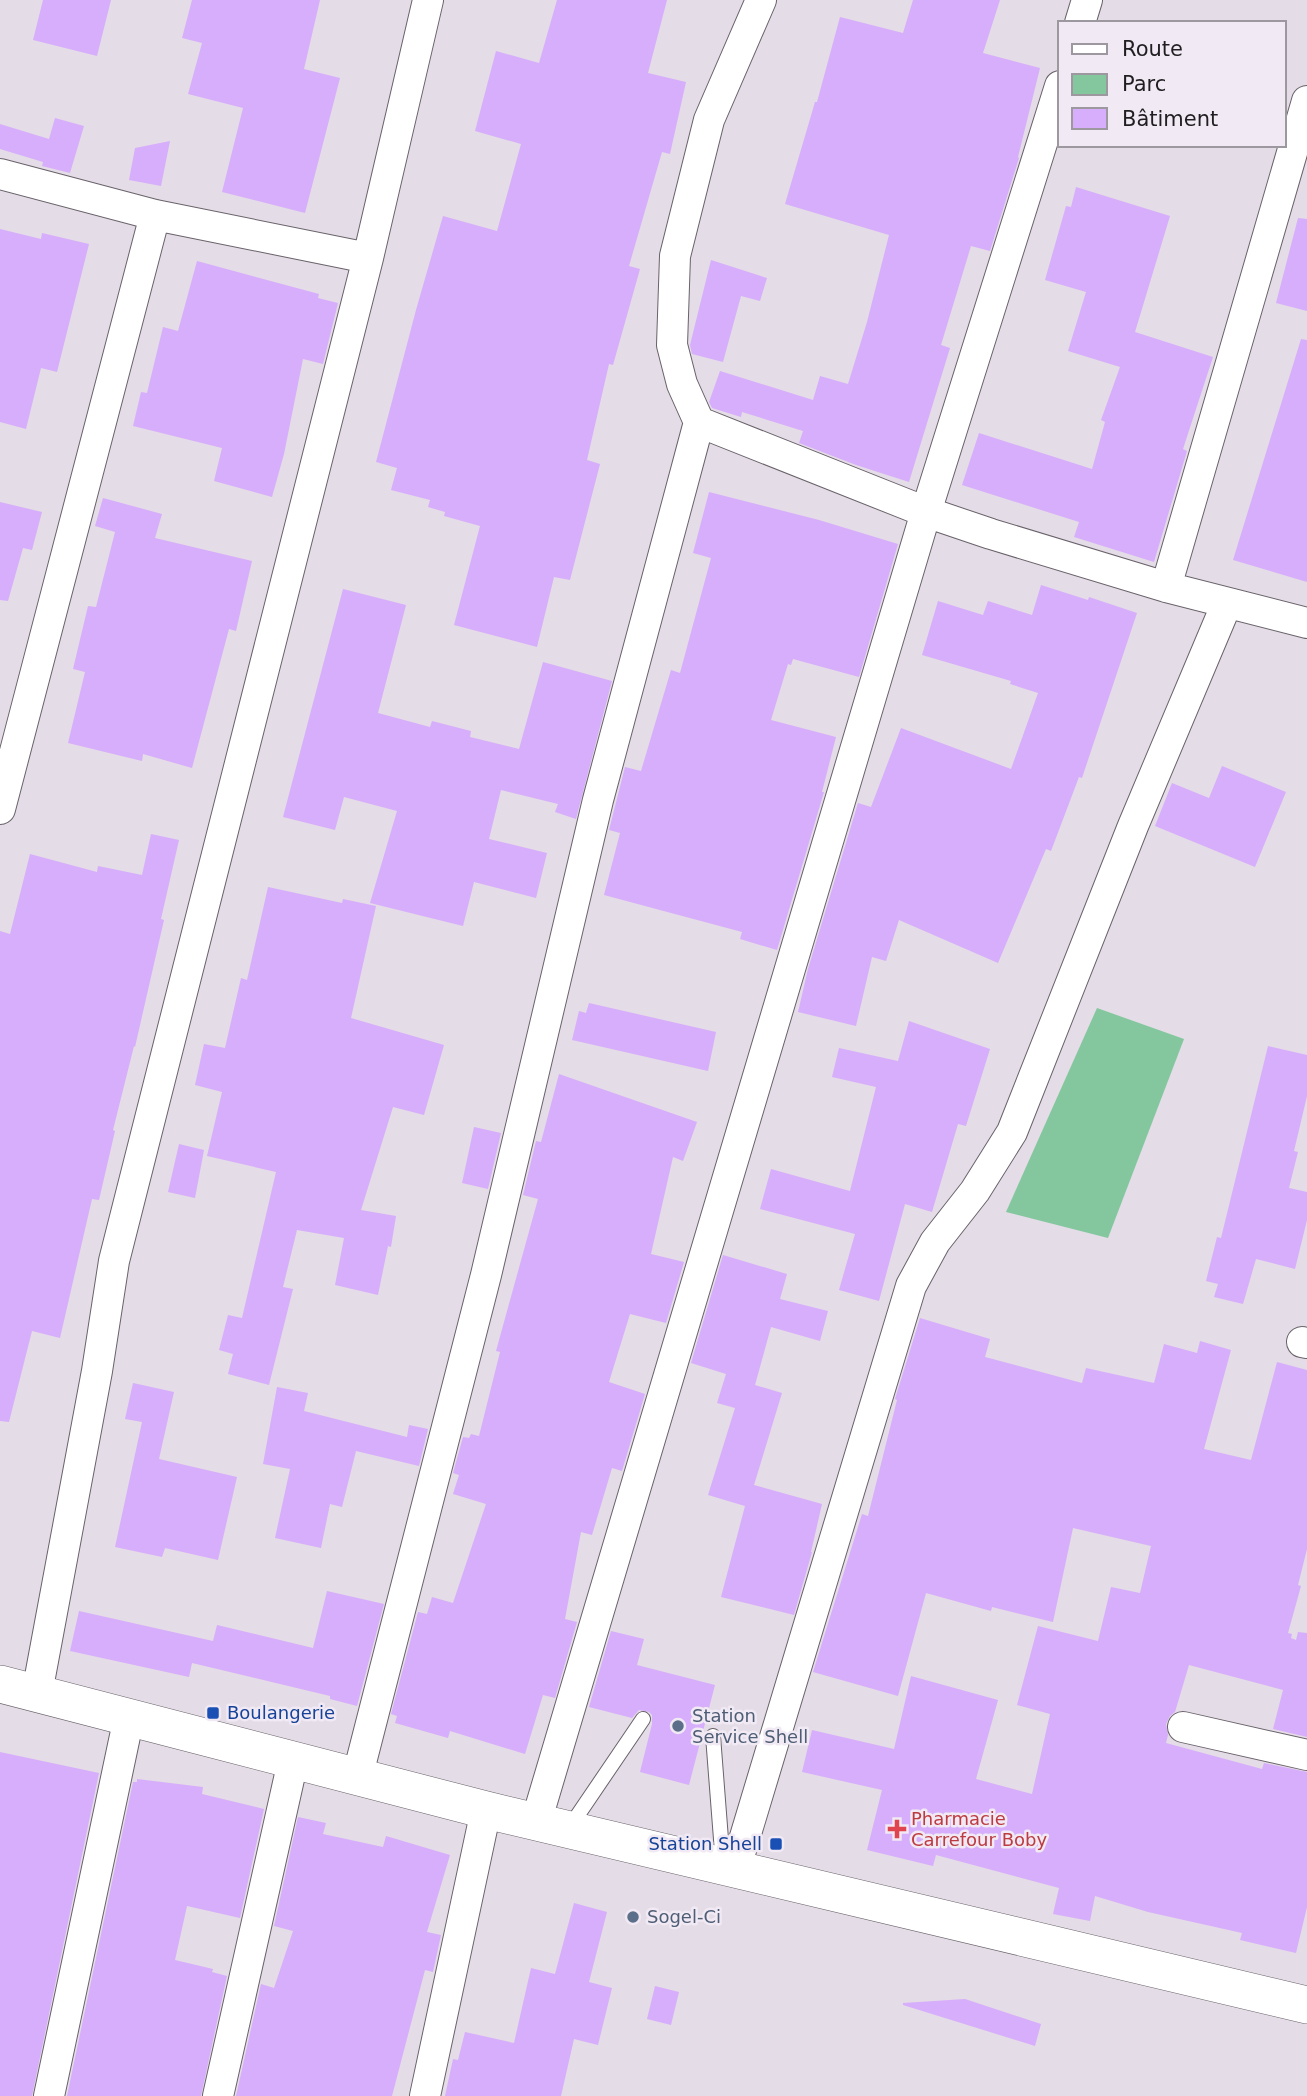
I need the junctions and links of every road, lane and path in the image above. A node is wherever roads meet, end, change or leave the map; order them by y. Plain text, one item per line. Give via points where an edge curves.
1 (428, 0) edge
2 (761, 0) edge
3 (1087, 0) edge
4 (1081, 21) edge
5 (1058, 92) edge
6 (1307, 101) edge
7 (1300, 148) edge
8 (0, 174) edge
9 (155, 215) junction
10 (368, 258) junction
11 (699, 422) junction
12 (926, 512) junction
13 (1166, 587) junction
14 (1227, 603) junction
15 (1307, 623) edge
16 (0, 809) edge
17 (0, 1684) edge
18 (37, 1693) junction
19 (129, 1717) junction
20 (643, 1718) dead end
21 (1183, 1727) dead end
22 (713, 1737) dead end
23 (1307, 1755) edge
24 (293, 1761) junction
25 (357, 1778) junction
26 (486, 1811) junction
27 (552, 1826) junction
28 (729, 1868) junction
29 (1307, 2005) edge
30 (49, 2096) edge
31 (218, 2096) edge
32 (425, 2096) edge

1 - 10 street
2 - 11 street via 709,120 675,256 672,345
3 - 4 street
5 - 12 street
6 - 7 street
7 - 13 street
8 - 9 street
9 - 10 street
9 - 16 street
10 - 18 street via 114,1261
11 - 12 street
11 - 25 street via 598,800 486,1275
12 - 13 street
12 - 27 street
13 - 14 street
14 - 15 street
14 - 28 street via 1012,1132 975,1191 935,1242 911,1286
17 - 18 street
18 - 19 street
19 - 24 street
19 - 30 street
20 - 27 lane
21 - 23 street
22 - 28 lane
24 - 25 street
24 - 31 street
25 - 26 street
26 - 27 street
26 - 32 street
27 - 28 street
28 - 29 street

